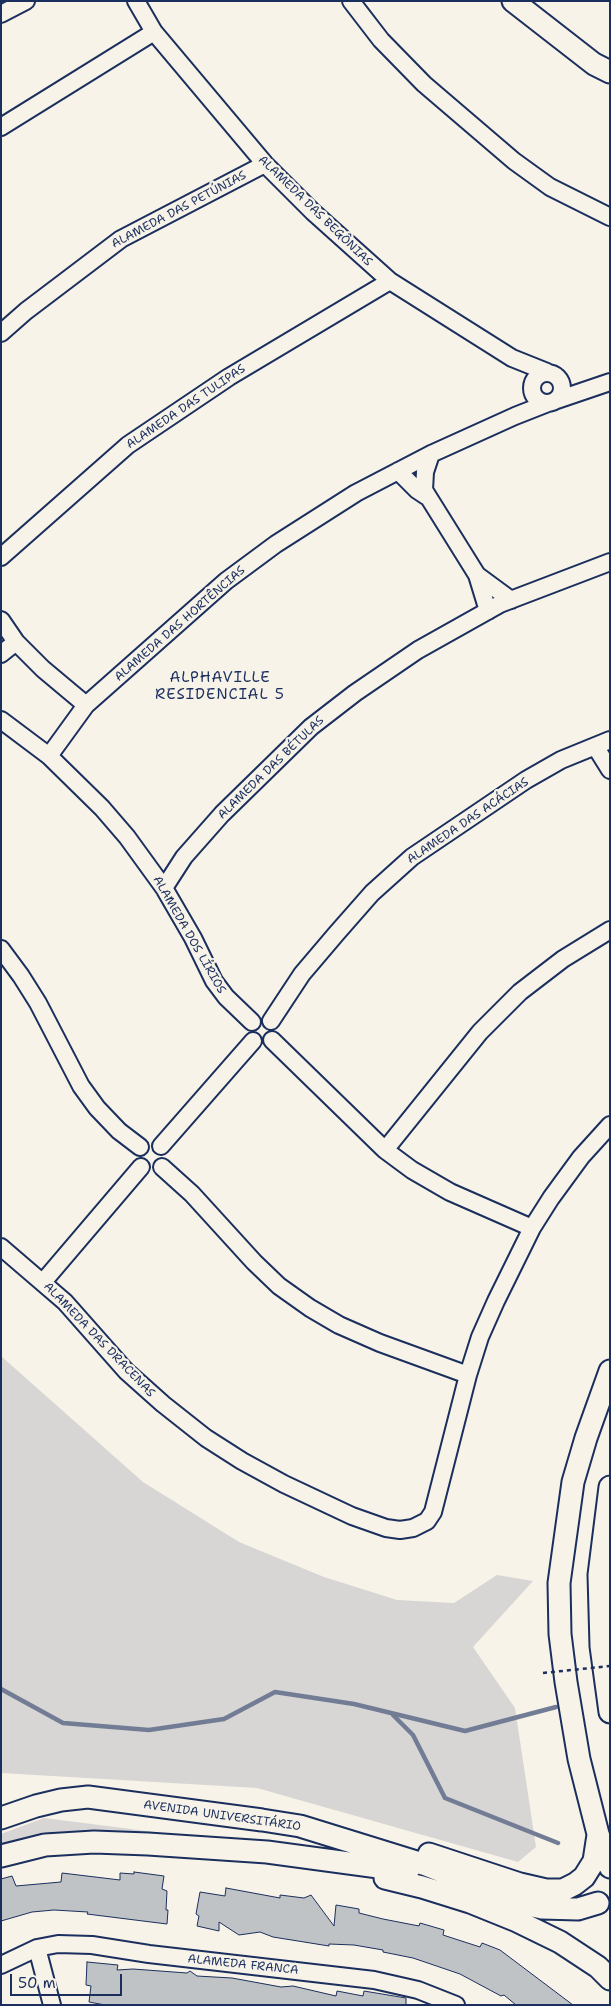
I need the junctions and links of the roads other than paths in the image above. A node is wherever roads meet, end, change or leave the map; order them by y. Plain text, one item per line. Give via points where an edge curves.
1 (26, 1) edge
2 (136, 1) edge
3 (351, 1) edge
4 (513, 1) edge
5 (1, 14) edge
6 (154, 32) junction
7 (610, 72) edge
8 (1, 127) edge
9 (264, 164) junction
10 (610, 217) edge
11 (390, 281) junction
12 (1, 333) edge
13 (512, 358) junction
14 (552, 374) junction
15 (602, 385) edge
16 (532, 386) junction
17 (552, 402) junction
18 (515, 416) junction
19 (430, 454) junction
20 (398, 471) junction
21 (426, 496) junction
22 (1, 557) edge
23 (607, 566) edge
24 (477, 575) junction
25 (511, 600) junction
26 (488, 611) junction
27 (1, 620) edge
28 (16, 642) junction
29 (1, 654) edge
30 (86, 705) junction
31 (1, 720) edge
32 (602, 743) edge
33 (49, 756) junction
34 (610, 770) edge
35 (164, 888) junction
36 (610, 930) edge
37 (1, 949) edge
38 (271, 1021) junction
39 (252, 1022) junction
40 (272, 1040) junction
41 (253, 1041) junction
42 (610, 1125) edge
43 (161, 1146) junction
44 (140, 1147) junction
45 (385, 1150) junction
46 (162, 1167) junction
47 (141, 1168) junction
48 (532, 1228) junction
49 (1, 1247) edge
50 (44, 1282) junction
51 (610, 1371) edge
52 (468, 1375) junction
53 (610, 1488) edge
54 (610, 1712) edge
55 (1, 1818) edge
56 (600, 1825) edge
57 (300, 1826) junction
58 (268, 1852) junction
59 (1, 1856) edge
60 (610, 1867) edge
61 (467, 1882) junction
62 (598, 1903) dead end
63 (37, 1948) junction
64 (1, 1966) edge
65 (610, 1979) edge
66 (52, 2005) edge
67 (456, 2005) edge

1 - 5 street
2 - 6 street, ALAMEDA DAS BEGÔNIAS
3 - 10 street via 381,40 424,84 514,161 550,186
4 - 7 main road via 594,64
6 - 8 street
6 - 9 street, ALAMEDA DAS BEGÔNIAS
9 - 11 street, ALAMEDA DAS BEGÔNIAS
9 - 12 street, ALAMEDA DAS PETÚNIAS via 121,239
11 - 13 street, ALAMEDA DAS BEGÔNIAS
11 - 22 street, ALAMEDA DAS TULIPAS via 229,376 128,445
13 - 14 street, ALAMEDA DAS BEGÔNIAS
13 - 16 street, ALAMEDA DAS BEGÔNIAS
14 - 15 street, ALAMEDA DAS HORTÊNCIAS
14 - 16 street via 537,376
14 - 17 street via 560,378 563,387 560,396
15 - 17 street, ALAMEDA DAS HORTÊNCIAS
16 - 17 street via 536,398
16 - 18 street
17 - 18 street, ALAMEDA DAS HORTÊNCIAS
18 - 19 street, ALAMEDA DAS HORTÊNCIAS
19 - 20 street, ALAMEDA DAS HORTÊNCIAS
19 - 21 street via 425,472
20 - 21 street
20 - 30 street, ALAMEDA DAS HORTÊNCIAS via 356,493 276,544 172,627
21 - 24 street
23 - 25 street, ALAMEDA DAS BÉTULAS
24 - 25 street
24 - 26 street
25 - 26 street, ALAMEDA DAS BÉTULAS
26 - 35 street, ALAMEDA DAS BÉTULAS via 418,650 311,727 222,814 184,857
27 - 28 street
28 - 29 street
28 - 30 street
30 - 33 street, ALAMEDA DAS HORTÊNCIAS
31 - 33 street, ALAMEDA DOS LÍRIOS
32 - 34 street
32 - 38 street, ALAMEDA DAS ACÁCIAS via 526,780 412,857 372,893 336,934 302,974
33 - 35 street, ALAMEDA DOS LÍRIOS via 102,808
35 - 39 street, ALAMEDA DOS LÍRIOS via 214,981
36 - 45 street via 563,959 480,1032
37 - 44 street via 38,1003 81,1086 119,1131
38 - 39 street via 261,1017
38 - 40 street via 276,1030
39 - 41 street via 248,1032
40 - 41 street via 263,1044
40 - 45 street
41 - 43 street
42 - 48 street via 581,1158
43 - 44 street via 151,1142
43 - 46 street via 166,1156
44 - 47 street via 137,1157
45 - 48 street via 450,1192
46 - 47 street via 152,1171
46 - 52 street via 279,1286 310,1308 380,1343
47 - 50 street
48 - 52 street via 480,1337
49 - 50 street, ALAMEDA DAS DRACENAS
50 - 52 street, ALAMEDA DAS DRACENAS via 126,1370 206,1438 242,1461 352,1516 393,1529 414,1528 428,1521 433,1512
51 - 56 main road via 573,1482 560,1583 560,1634 566,1682 579,1759
53 - 54 main road via 599,1575 601,1646
55 - 57 main road, AVENIDA UNIVERSITÁRIO via 61,1800 88,1798
56 - 57 main road via 594,1861 584,1877 563,1890 520,1884 458,1862 358,1834
56 - 60 main road
57 - 61 main road, AVENIDA UNIVERSITÁRIO via 426,1865
58 - 59 main road, AVENIDA UNIVERSITÁRIO via 94,1842 45,1845
58 - 61 main road, AVENIDA UNIVERSITÁRIO via 387,1867
58 - 65 main road via 422,1887 470,1902 560,1942 598,1967
61 - 62 main road, AVENIDA UNIVERSITÁRIO via 542,1908 578,1909
63 - 64 street, ALAMEDA FRANCA
63 - 66 street
63 - 67 street, ALAMEDA FRANCA via 58,1944 92,1945 374,1980 418,1990

